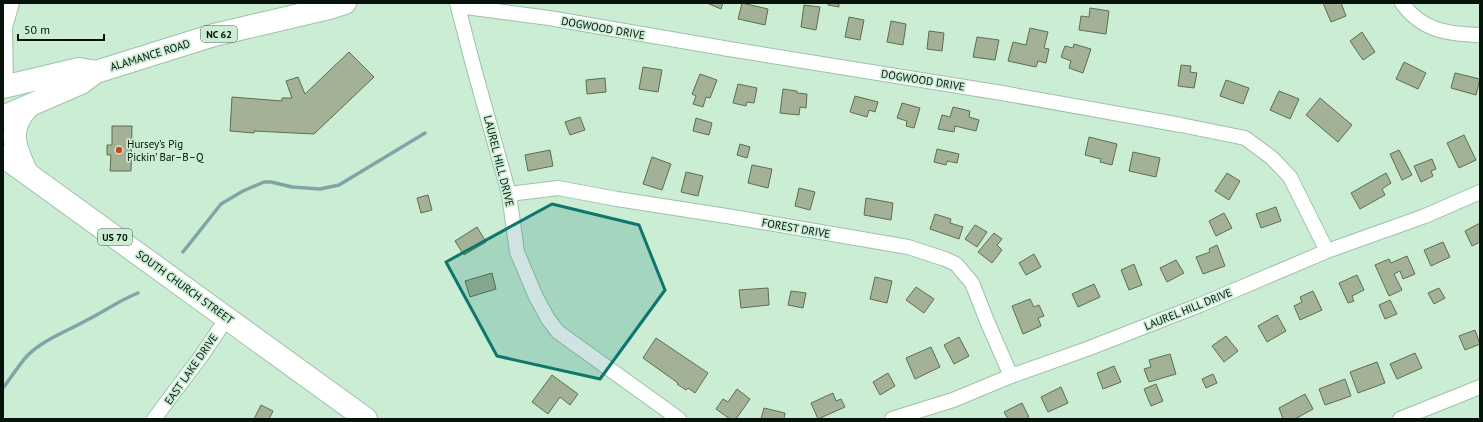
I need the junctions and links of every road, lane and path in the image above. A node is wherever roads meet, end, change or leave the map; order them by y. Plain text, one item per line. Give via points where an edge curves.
1 (12, 3) edge
2 (345, 3) edge
3 (1402, 3) edge
4 (458, 4) edge
5 (1480, 35) edge
6 (96, 72) junction
7 (4, 92) edge
8 (29, 106) junction
9 (3, 117) edge
10 (3, 156) edge
11 (28, 174) junction
12 (1480, 192) edge
13 (509, 194) junction
14 (1327, 251) junction
15 (227, 318) junction
16 (1011, 376) junction
17 (1480, 387) edge
18 (154, 419) edge
19 (366, 419) edge
20 (679, 419) edge
21 (892, 419) edge
22 (1400, 419) edge

1 - 7 street via 5,27
2 - 6 main road, ALAMANCE ROAD / NC 62 via 214,35
3 - 5 street via 1409,13 1434,28 1452,34
4 - 13 street, LAUREL HILL DRIVE
4 - 14 street, DOGWOOD DRIVE via 1002,93 1245,138 1272,158 1290,177
6 - 7 main road, ALAMANCE ROAD / NC 62 via 79,69
6 - 8 main road, ALAMANCE ROAD / NC 62 via 81,83
8 - 9 main road, ALAMANCE ROAD / NC 62
8 - 11 main road via 17,122 14,134 15,146
10 - 11 main road, SOUTH CHURCH STREET / US 70
11 - 15 main road, SOUTH CHURCH STREET / US 70
12 - 14 street, LAUREL HILL DRIVE via 1425,216
13 - 16 street, FOREST DRIVE via 558,188 617,200 908,247 945,259 956,264 972,283
13 - 20 street, LAUREL HILL DRIVE via 517,252 536,298 548,319 558,332
14 - 16 street, LAUREL HILL DRIVE via 1200,305
15 - 18 street, EAST LAKE DRIVE
15 - 19 main road, SOUTH CHURCH STREET / US 70
16 - 21 street, LAUREL HILL DRIVE via 953,400
17 - 22 street

